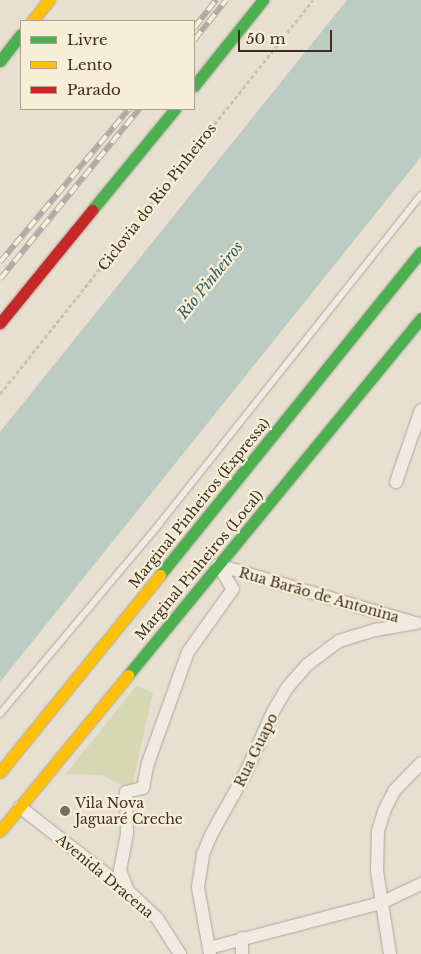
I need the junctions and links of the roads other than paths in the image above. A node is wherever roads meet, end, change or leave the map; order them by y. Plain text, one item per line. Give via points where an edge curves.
1 (49, 0) edge
2 (263, 0) edge
3 (33, 20) edge
4 (20, 35) edge
5 (0, 61) edge
6 (195, 85) edge
7 (174, 110) edge
8 (421, 195) edge
9 (421, 252) edge
10 (421, 270) edge
11 (421, 318) edge
12 (0, 323) edge
13 (356, 332) junction
14 (421, 410) edge
15 (396, 482) dead end
16 (218, 565) junction
17 (418, 624) edge
18 (0, 714) edge
19 (421, 763) edge
20 (0, 772) edge
21 (20, 807) junction
22 (0, 831) edge
23 (421, 884) edge
24 (128, 891) junction
25 (381, 903) junction
26 (242, 938) junction
27 (209, 951) edge
28 (180, 954) edge
29 (242, 954) edge
30 (390, 954) edge

1 - 3 highway
2 - 6 highway
4 - 5 highway
7 - 12 highway
8 - 18 lane via 160,523
9 - 13 highway, Marginal Pinheiros (Expressa)
10 - 13 highway
11 - 16 highway, Marginal Pinheiros (Local)
13 - 20 highway, Marginal Pinheiros (Expressa)
14 - 15 street
16 - 17 street, Rua Barão de Antonina
16 - 21 highway, Marginal Pinheiros (Local)
16 - 24 street via 233,589 188,652 148,763 143,788 126,792 128,833 120,870
17 - 27 street, Rua Guapo via 376,630 339,641 307,665 288,688 203,854 198,887
19 - 25 street via 394,791 384,811 377,846
21 - 22 highway, Marginal Pinheiros (Local)
21 - 24 street, Avenida Dracena
23 - 25 street
24 - 28 street, Avenida Dracena via 157,918
25 - 26 street
25 - 30 street
26 - 27 street
26 - 29 street

